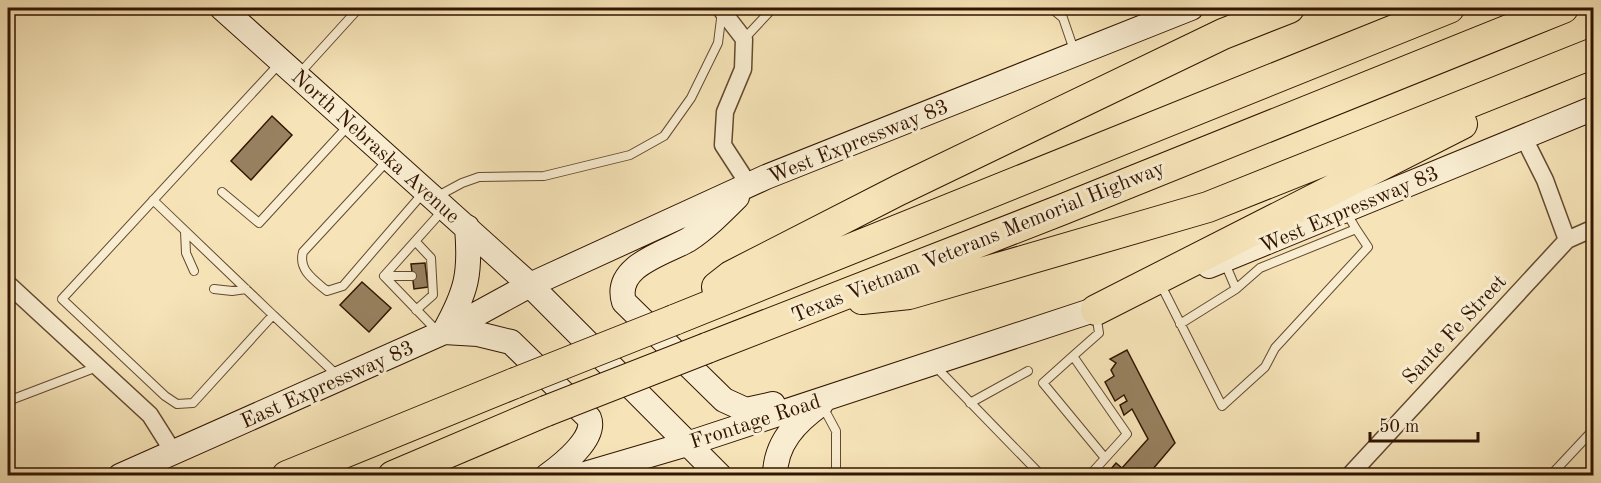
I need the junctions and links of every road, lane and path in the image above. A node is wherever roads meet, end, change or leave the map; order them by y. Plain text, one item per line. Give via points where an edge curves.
1 (222, 8) edge
2 (359, 8) edge
3 (722, 8) edge
4 (773, 8) edge
5 (1051, 8) edge
6 (1191, 8) edge
7 (1289, 8) edge
8 (1449, 8) edge
9 (1563, 8) edge
10 (744, 39) junction
11 (1593, 53) edge
12 (1075, 54) junction
13 (290, 68) junction
14 (1593, 108) edge
15 (352, 123) junction
16 (1523, 136) junction
17 (390, 157) junction
18 (749, 185) junction
19 (222, 192) dead end
20 (436, 198) junction
21 (153, 200) junction
22 (1351, 219) junction
23 (467, 227) junction
24 (1593, 228) edge
25 (185, 231) junction
26 (1567, 240) junction
27 (416, 242) junction
28 (1224, 260) junction
29 (194, 271) dead end
30 (384, 276) junction
31 (412, 276) dead end
32 (8, 284) edge
33 (530, 285) junction
34 (1161, 285) junction
35 (214, 289) dead end
36 (246, 289) junction
37 (1236, 289) junction
38 (823, 303) junction
39 (416, 310) junction
40 (1096, 310) junction
41 (273, 315) junction
42 (674, 320) junction
43 (1180, 324) junction
44 (442, 333) junction
45 (1073, 356) junction
46 (932, 363) junction
47 (97, 367) junction
48 (1028, 371) dead end
49 (341, 378) junction
50 (827, 400) junction
51 (8, 401) edge
52 (970, 403) junction
53 (405, 427) junction
54 (1593, 429) edge
55 (687, 444) junction
56 (174, 453) junction
57 (1105, 458) junction
58 (120, 476) edge
59 (266, 476) edge
60 (287, 476) edge
61 (393, 476) edge
62 (547, 476) edge
63 (578, 476) edge
64 (720, 476) edge
65 (775, 476) edge
66 (837, 476) edge
67 (1037, 476) edge
68 (1089, 476) edge
69 (1349, 476) edge
70 (1550, 476) edge

1 - 13 main road, North Nebraska Avenue
2 - 13 lane
3 - 10 street
3 - 20 lane via 718,43 691,98 664,136 630,155 544,176 480,177
4 - 10 lane
5 - 12 lane via 1064,18
6 - 12 main road, West Expressway 83
7 - 42 highway via 1223,34 899,190 731,276
8 - 42 highway, Texas Vietnam Veterans Memorial Highway
9 - 38 highway, Texas Vietnam Veterans Memorial Highway
10 - 18 street via 743,69 725,112 723,145
11 - 38 highway via 1208,207 909,294
11 - 40 highway via 1333,191
12 - 18 main road, West Expressway 83
13 - 15 main road, North Nebraska Avenue
13 - 21 lane
14 - 16 main road, West Expressway 83
15 - 17 main road, North Nebraska Avenue
15 - 19 lane via 259,223
16 - 22 main road, West Expressway 83
16 - 26 street via 1545,180
17 - 20 main road, North Nebraska Avenue
17 - 20 lane via 303,252 303,268 327,291 343,286
18 - 33 main road, West Expressway 83
18 - 50 main road via 688,240 641,263 627,277 624,302 732,405 746,411 806,397
20 - 23 main road, North Nebraska Avenue
20 - 27 lane
21 - 25 lane
21 - 41 lane via 62,299 177,404 193,403
22 - 28 main road, West Expressway 83
22 - 37 lane via 1260,268
22 - 43 lane via 1368,247 1275,348 1265,367 1222,406
23 - 33 main road, North Nebraska Avenue
23 - 44 main road via 470,263 463,295
24 - 26 street, Sante Fe Street
25 - 29 lane via 186,254
25 - 36 lane
26 - 69 street, Sante Fe Street
27 - 30 lane
27 - 39 lane via 431,258 433,295
28 - 34 main road, West Expressway 83
28 - 37 lane
30 - 31 lane
30 - 39 lane
32 - 47 street
33 - 44 main road, East Expressway 83
33 - 55 main road, North Nebraska Avenue
34 - 40 main road, West Expressway 83
34 - 43 lane
35 - 36 lane
36 - 41 lane
37 - 43 lane
38 - 61 highway, Texas Vietnam Veterans Memorial Highway, bridge via 546,411
39 - 44 lane
40 - 45 lane via 1099,333
40 - 46 main road, West Expressway 83
41 - 49 lane
42 - 53 highway, Texas Vietnam Veterans Memorial Highway, bridge
44 - 49 main road, East Expressway 83
44 - 62 main road via 478,334 511,342 589,418 589,429 582,442
45 - 57 lane via 1127,434
45 - 57 lane via 1042,383
46 - 50 main road, Frontage Road
46 - 52 lane
47 - 51 lane
47 - 56 street via 150,415
48 - 52 lane
49 - 56 main road, East Expressway 83
50 - 55 main road, Frontage Road
50 - 65 main road via 785,437
50 - 66 lane via 836,431
52 - 67 lane via 1039,473
53 - 59 highway
53 - 60 highway, Texas Vietnam Veterans Memorial Highway
54 - 70 lane
55 - 63 main road, Frontage Road
55 - 64 main road, North Nebraska Avenue
56 - 58 main road, East Expressway 83
57 - 68 lane

